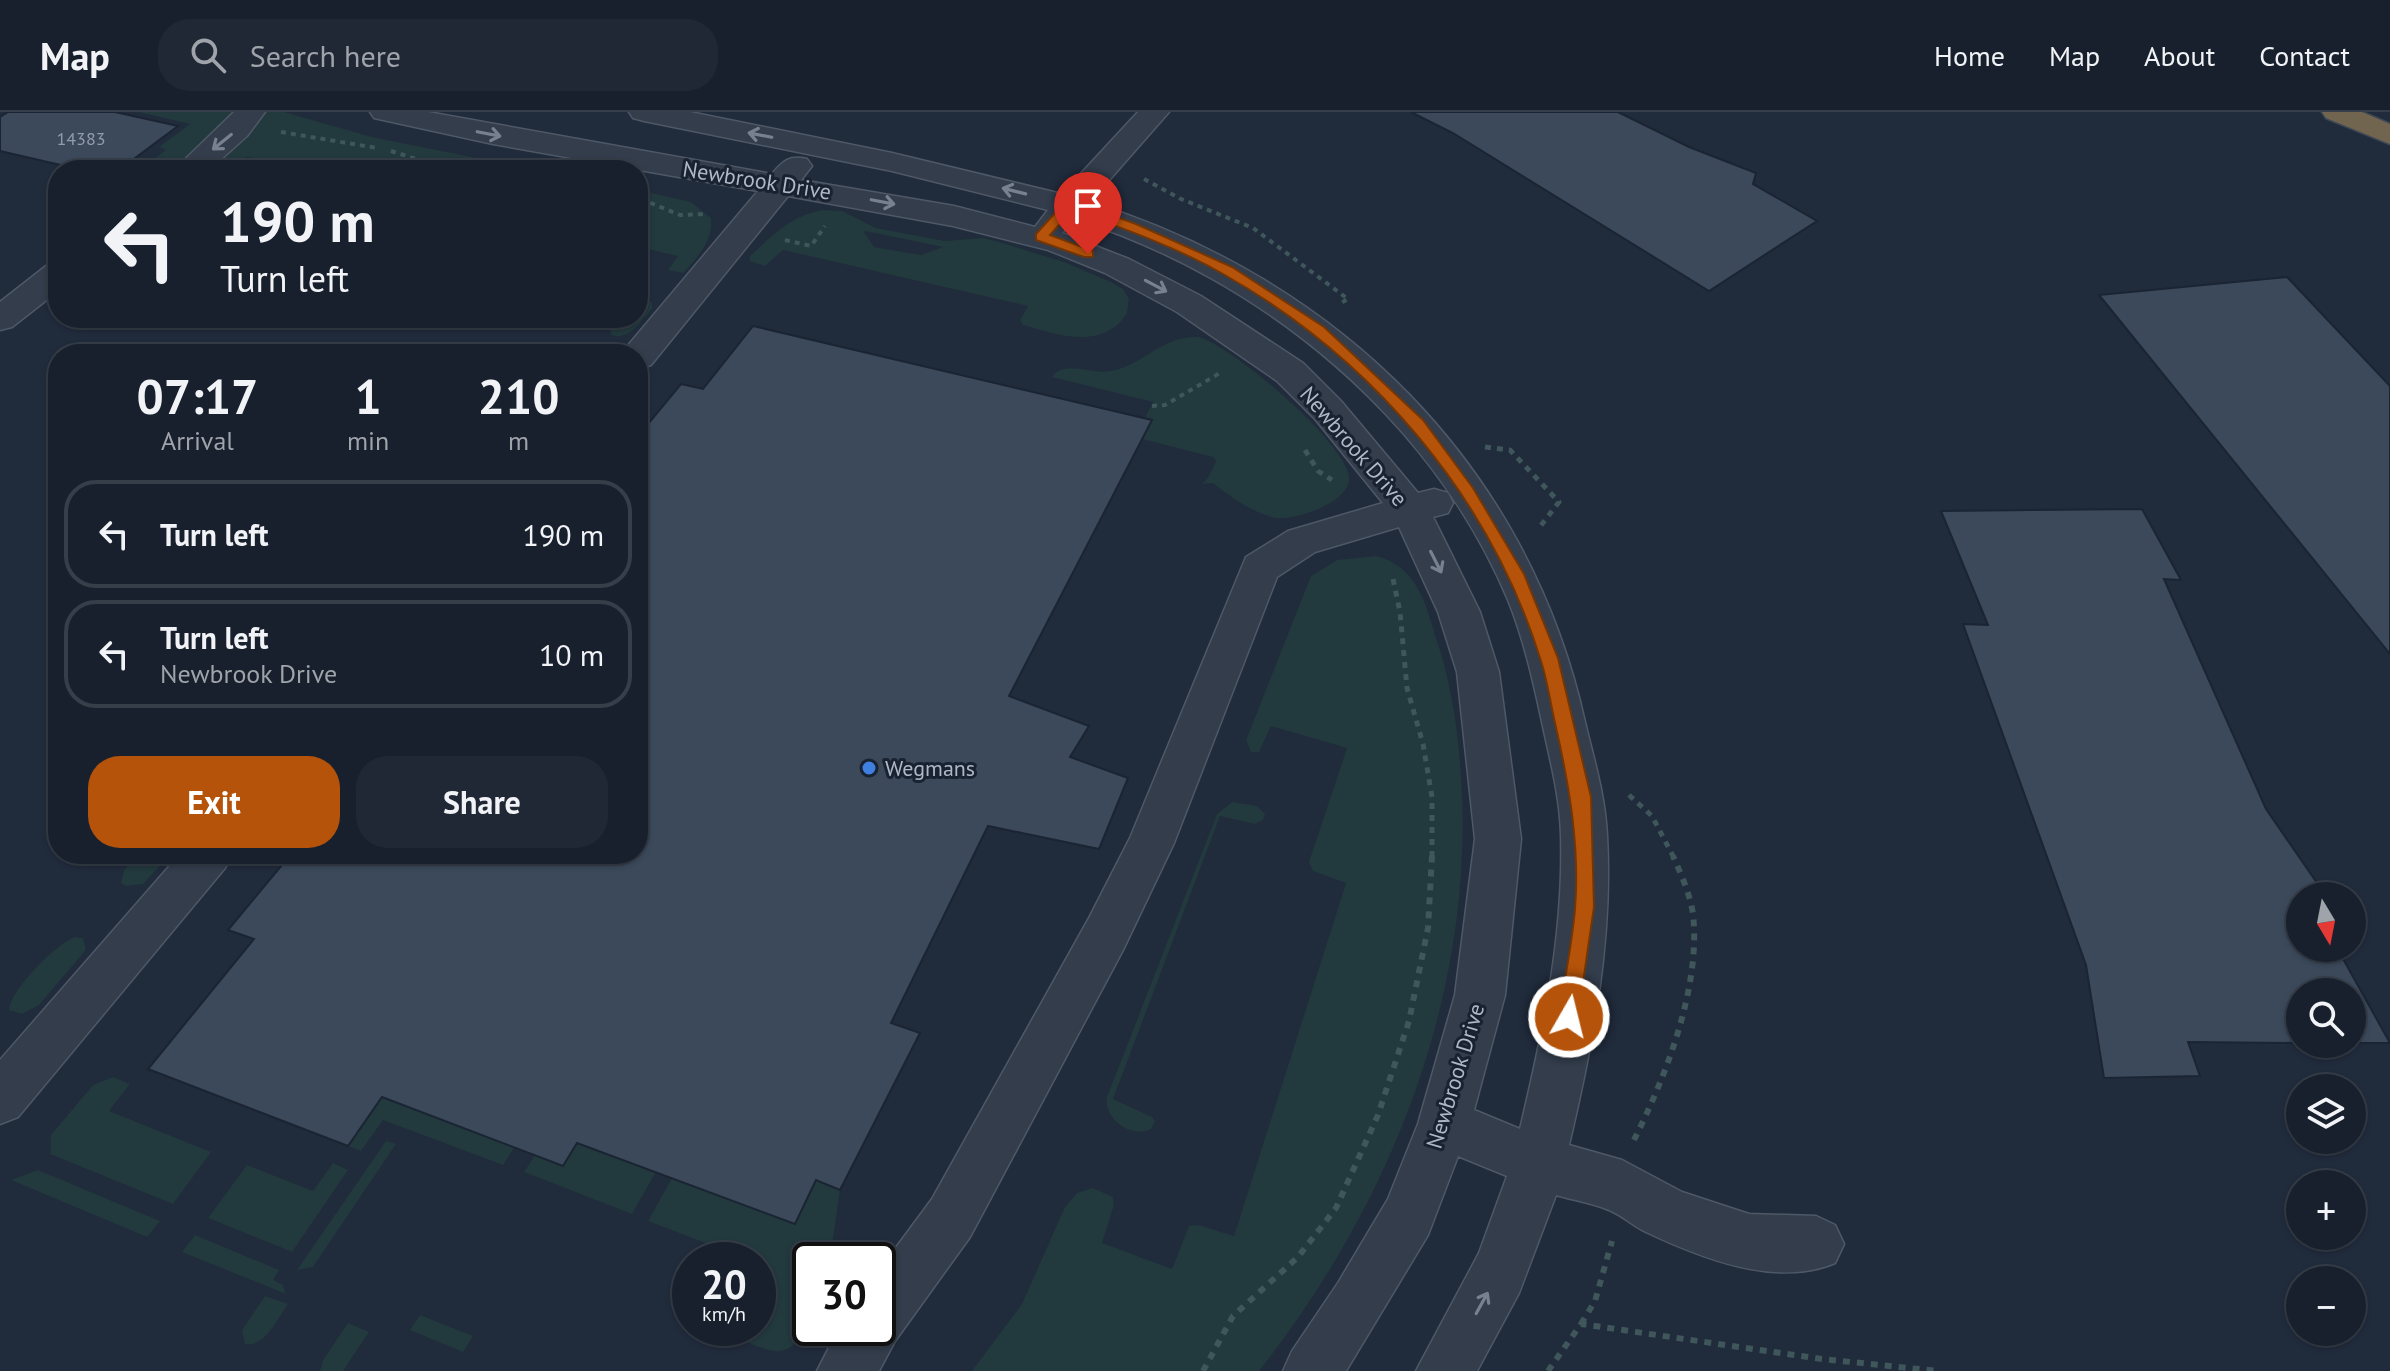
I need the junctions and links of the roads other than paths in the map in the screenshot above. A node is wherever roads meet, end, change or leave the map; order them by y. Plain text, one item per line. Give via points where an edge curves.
1 (250, 112) edge
2 (385, 112) edge
3 (642, 112) edge
4 (2337, 112) edge
5 (1140, 117) edge
6 (2390, 135) edge
7 (813, 146) junction
8 (596, 153) junction
9 (202, 160) edge
10 (636, 160) edge
11 (648, 162) edge
12 (780, 185) junction
13 (1069, 204) junction
14 (1041, 237) junction
15 (48, 282) edge
16 (0, 319) edge
17 (648, 345) edge
18 (1467, 492) junction
19 (1410, 510) junction
20 (200, 864) edge
21 (0, 1099) edge
22 (1444, 1124) junction
23 (1539, 1163) junction
24 (1816, 1244) dead end
25 (896, 1295) edge
26 (861, 1346) edge
27 (846, 1371) edge
28 (1312, 1371) edge
29 (1445, 1371) edge

1 -> 9 street
2 -> 8 street, Newbrook Drive
7 -> 3 street, Newbrook Drive
3 - 8 street
4 - 6 highway
5 - 13 street
7 - 12 street
13 -> 7 street, Newbrook Drive
8 - 10 street, Newbrook Drive
11 - 12 street, Newbrook Drive
12 -> 14 street, Newbrook Drive
12 - 17 street
13 - 14 street
13 - 18 street, Newbrook Drive via 1227,270 1319,330 1418,424
14 -> 19 street, Newbrook Drive via 1117,266 1240,335 1290,372 1328,410
15 - 16 street
18 - 19 street
18 - 23 street, Newbrook Drive via 1516,574 1549,658 1581,797 1585,907 1565,1044
19 -> 22 street, Newbrook Drive via 1459,612 1478,672 1498,839 1480,995
19 - 25 street via 1302,541 1260,568 1151,843 1106,934 951,1218
20 - 21 street
22 - 23 street
22 - 28 street, Newbrook Drive via 1409,1216
23 - 24 street via 1622,1187 1664,1212 1749,1242
29 -> 23 street, Newbrook Drive via 1500,1270
26 - 27 street

